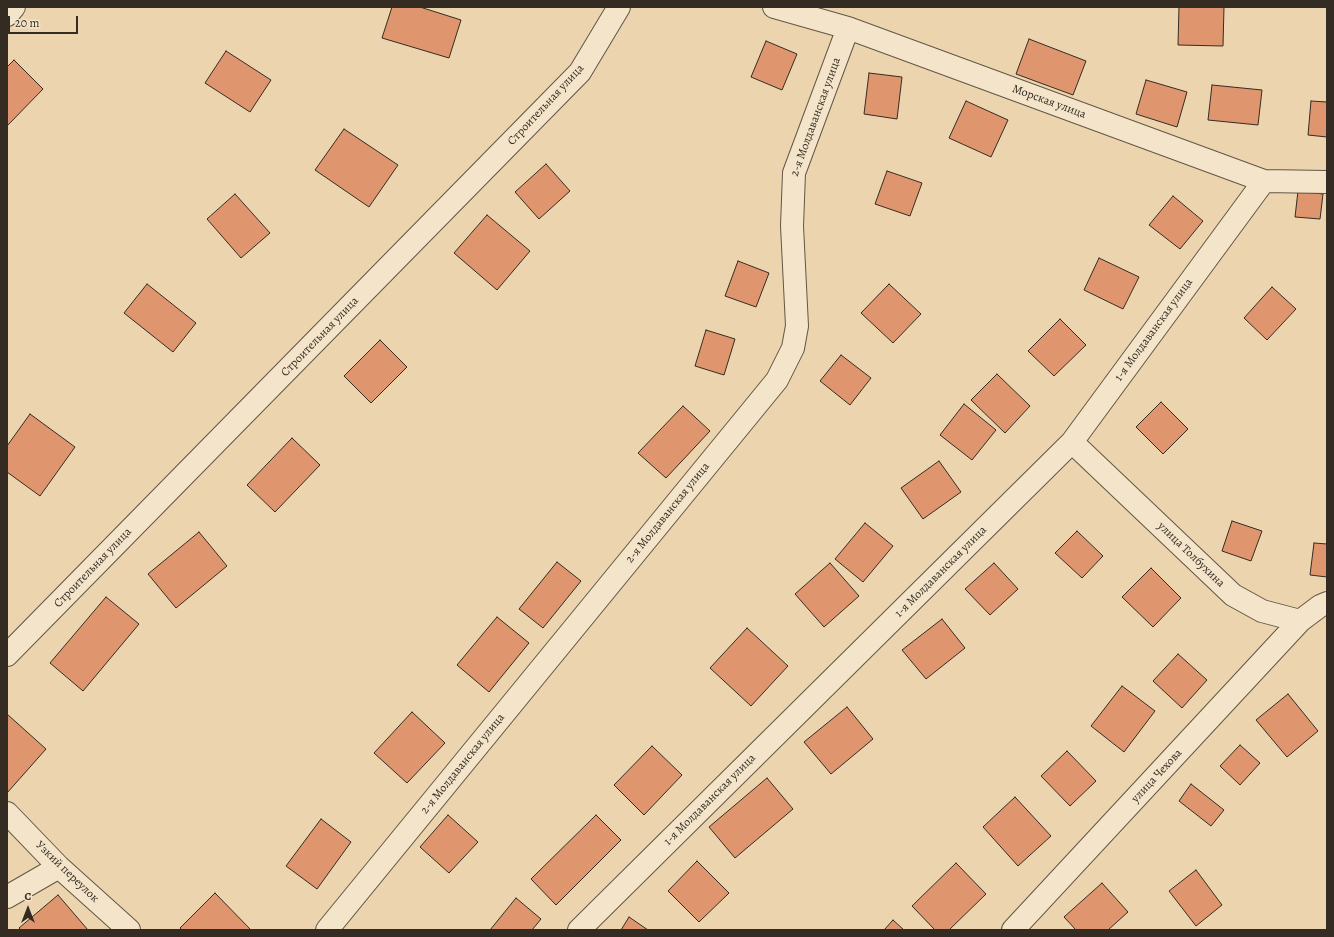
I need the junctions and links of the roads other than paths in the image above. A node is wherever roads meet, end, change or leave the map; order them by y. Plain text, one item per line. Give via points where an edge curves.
1 (14, 7) edge
2 (619, 7) edge
3 (774, 7) edge
4 (7, 15) edge
5 (848, 28) junction
6 (1264, 181) junction
7 (1327, 182) edge
8 (1072, 442) junction
9 (1327, 603) edge
10 (1300, 621) junction
11 (7, 655) edge
12 (7, 812) edge
13 (60, 867) junction
14 (7, 897) edge
15 (129, 930) edge
16 (327, 930) edge
17 (579, 930) edge
18 (1013, 930) edge

1 - 4 street
2 - 11 street, Строительная улица via 580,72
3 - 5 street, Морская улица
5 - 6 street, Морская улица
5 - 16 street, 2-я Молдаванская улица via 794,173 792,226 797,326 792,348 777,380
6 - 7 street, Морская улица
6 - 8 street, 1-я Молдаванская улица
8 - 10 street, улица Толбухина via 1233,595 1262,611
8 - 17 street, 1-я Молдаванская улица
9 - 10 street
10 - 18 street, улица Чехова
12 - 13 street, Узкий переулок
13 - 14 street
13 - 15 street, Узкий переулок

